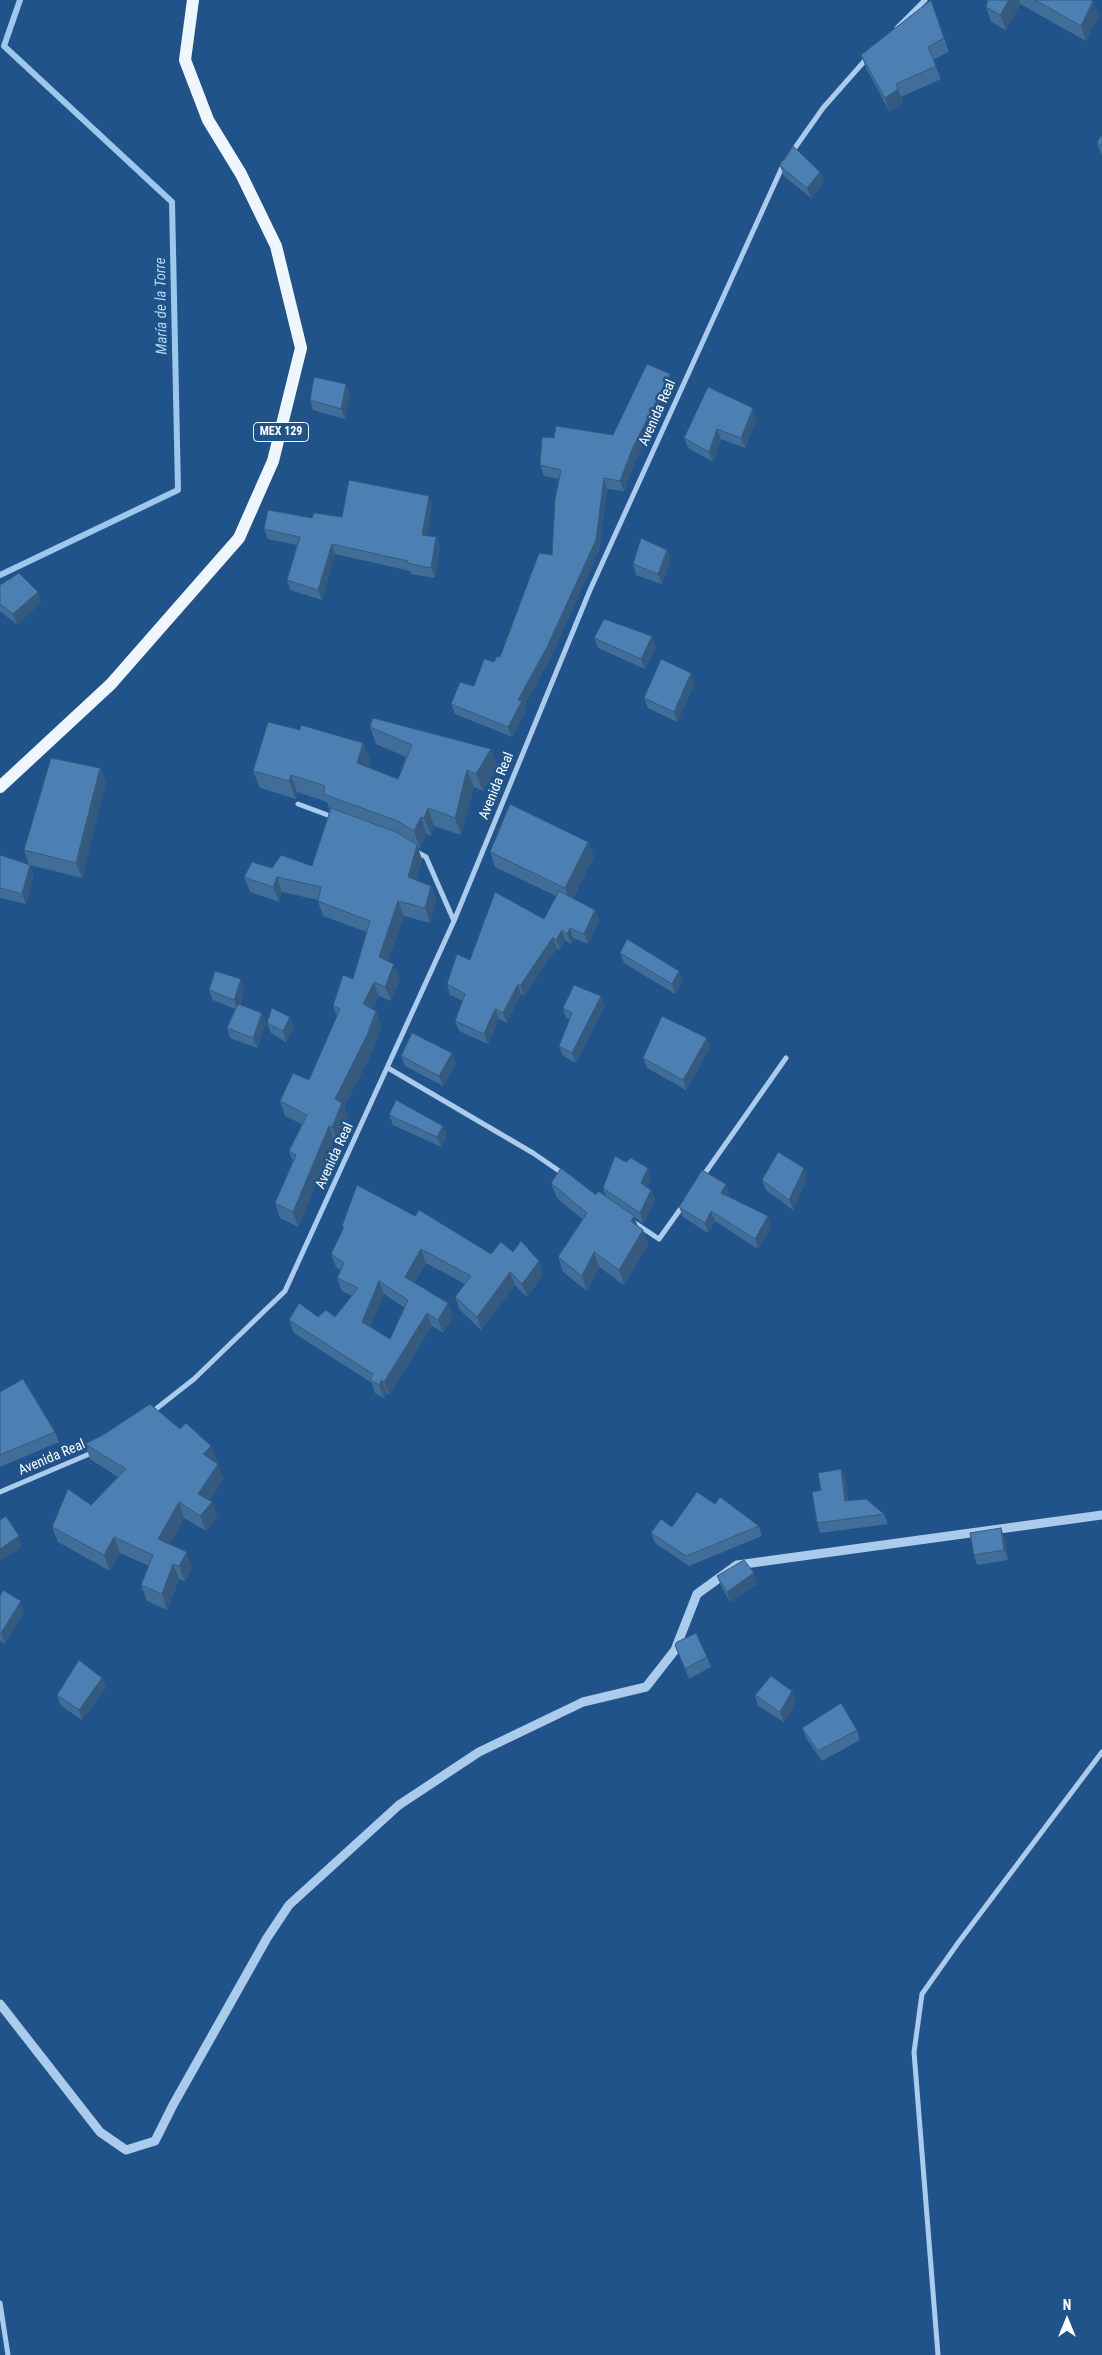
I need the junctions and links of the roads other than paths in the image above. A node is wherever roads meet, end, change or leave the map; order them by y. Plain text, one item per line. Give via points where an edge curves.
1 (193, 0) edge
2 (925, 0) edge
3 (890, 35) edge
4 (876, 48) edge
5 (0, 787) edge
6 (298, 804) dead end
7 (342, 820) edge
8 (410, 848) edge
9 (454, 921) junction
10 (786, 1058) dead end
11 (388, 1068) junction
12 (572, 1180) edge
13 (698, 1184) edge
14 (687, 1200) edge
15 (628, 1218) edge
16 (143, 1419) edge
17 (97, 1451) edge
18 (0, 1492) edge
19 (1102, 1514) edge
20 (1102, 1752) edge
21 (0, 2004) edge
22 (0, 2303) edge
23 (8, 2355) edge
24 (938, 2355) edge

1 - 5 main road, MEX 129 via 185,60 208,120 241,174 276,246 301,348 274,461 239,538 111,684
2 - 3 street
4 - 9 street, Avenida Real via 823,108 784,162 590,590
6 - 7 street
8 - 9 street via 426,857
9 - 11 street, Avenida Real
10 - 13 street
11 - 12 street via 533,1152
11 - 16 street, Avenida Real via 284,1291 194,1379
14 - 15 street via 659,1239
17 - 18 street, Avenida Real
19 - 21 street via 737,1565 697,1594 675,1650 646,1687 583,1702 479,1752 399,1805 289,1905 267,1938 156,2141 126,2150 100,2132
20 - 24 street via 922,1994 914,2052
22 - 23 street

